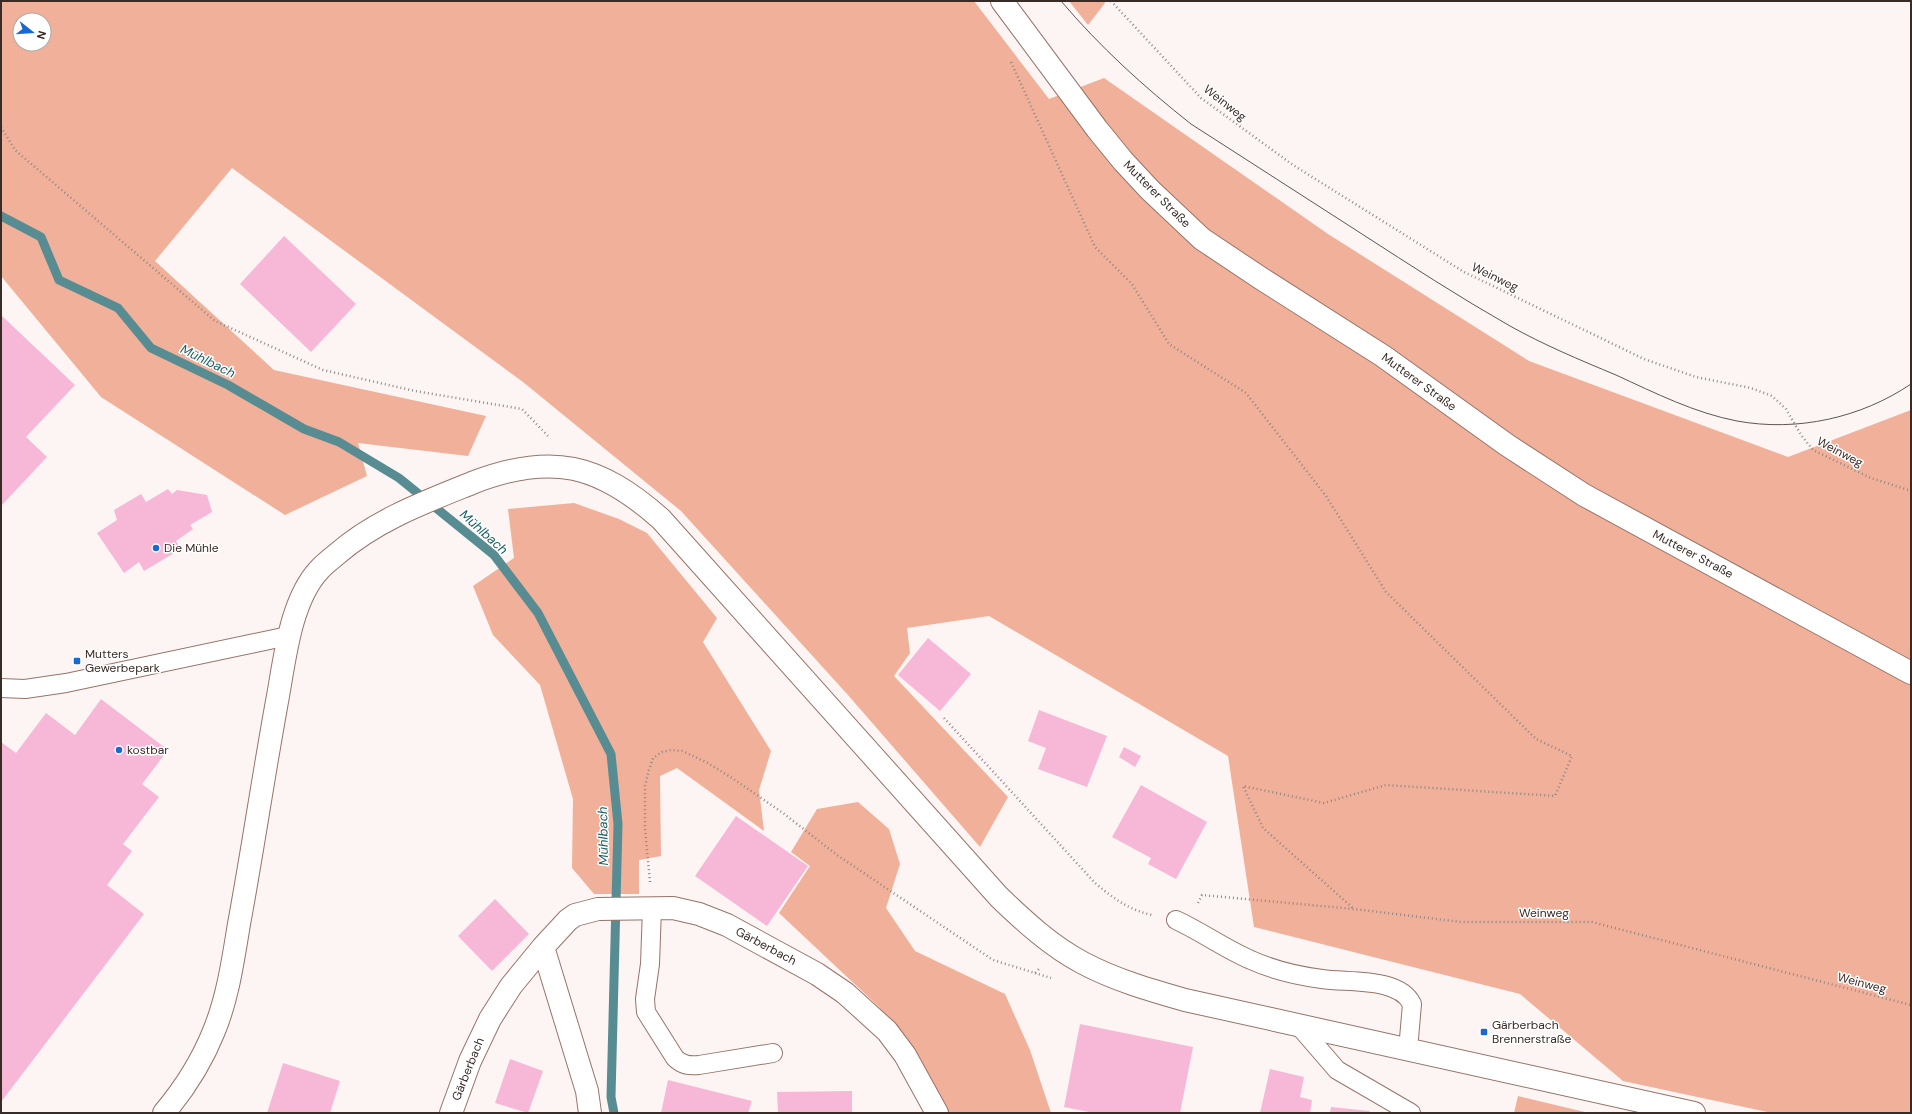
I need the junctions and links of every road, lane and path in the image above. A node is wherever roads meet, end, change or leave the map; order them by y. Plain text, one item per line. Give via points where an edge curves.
1 (1002, 1) edge
2 (1111, 1) edge
3 (1009, 59) dead end
4 (1, 127) edge
5 (551, 465) junction
6 (1911, 491) edge
7 (288, 636) junction
8 (1911, 673) edge
9 (1, 688) edge
10 (944, 718) dead end
11 (642, 908) junction
12 (1354, 909) junction
13 (1182, 922) junction
14 (543, 947) junction
15 (1060, 949) junction
16 (1911, 1005) edge
17 (1298, 1026) junction
18 (1408, 1050) junction
19 (773, 1053) dead end
20 (164, 1113) edge
21 (451, 1113) edge
22 (590, 1113) edge
23 (937, 1113) edge
24 (1411, 1113) edge
25 (1694, 1113) edge

1 - 8 main road, Mutterer Straße via 1123,161 1160,200 1202,238 1383,356 1507,445 1584,495
2 - 6 path, Weinweg via 1201,98 1293,166 1464,272 1644,359 1696,377 1751,388 1772,396 1786,409 1801,435 1814,450 1871,478
3 - 12 path via 1095,247 1132,284 1169,344 1246,393 1326,496 1386,592 1536,739 1572,756 1555,796 1386,785 1324,803 1243,786 1263,828
4 - 5 path via 15,150 215,321 323,370 522,409 548,436
5 - 7 main road via 496,474 418,505 374,527 318,570 299,603
5 - 15 main road via 578,469 600,476 642,502 661,519 999,897
7 - 9 lane via 66,682 25,689
7 - 20 main road via 226,996 215,1030 201,1059
10 - 13 path via 1095,883 1114,900 1145,913
11 - 14 main road, Gärberbach via 598,909 575,915
11 - 15 path via 645,786 653,758 662,752 682,751 738,782 837,855 993,960 1035,973
11 - 19 lane via 650,964 645,999 646,1012 675,1058 680,1063 699,1066
11 - 23 main road, Gärberbach via 683,910 727,925 817,974 845,993 887,1031 905,1055
12 - 13 path, Weinweg via 1202,895
12 - 16 path, Weinweg via 1461,922 1592,922
13 - 18 lane via 1252,960 1289,972 1322,980 1382,985 1402,991 1412,1004
14 - 21 main road, Gärberbach via 511,986 490,1019
14 - 22 main road via 588,1091
15 - 17 main road via 1103,973 1144,988
17 - 18 main road
17 - 24 lane via 1337,1070
18 - 25 main road

